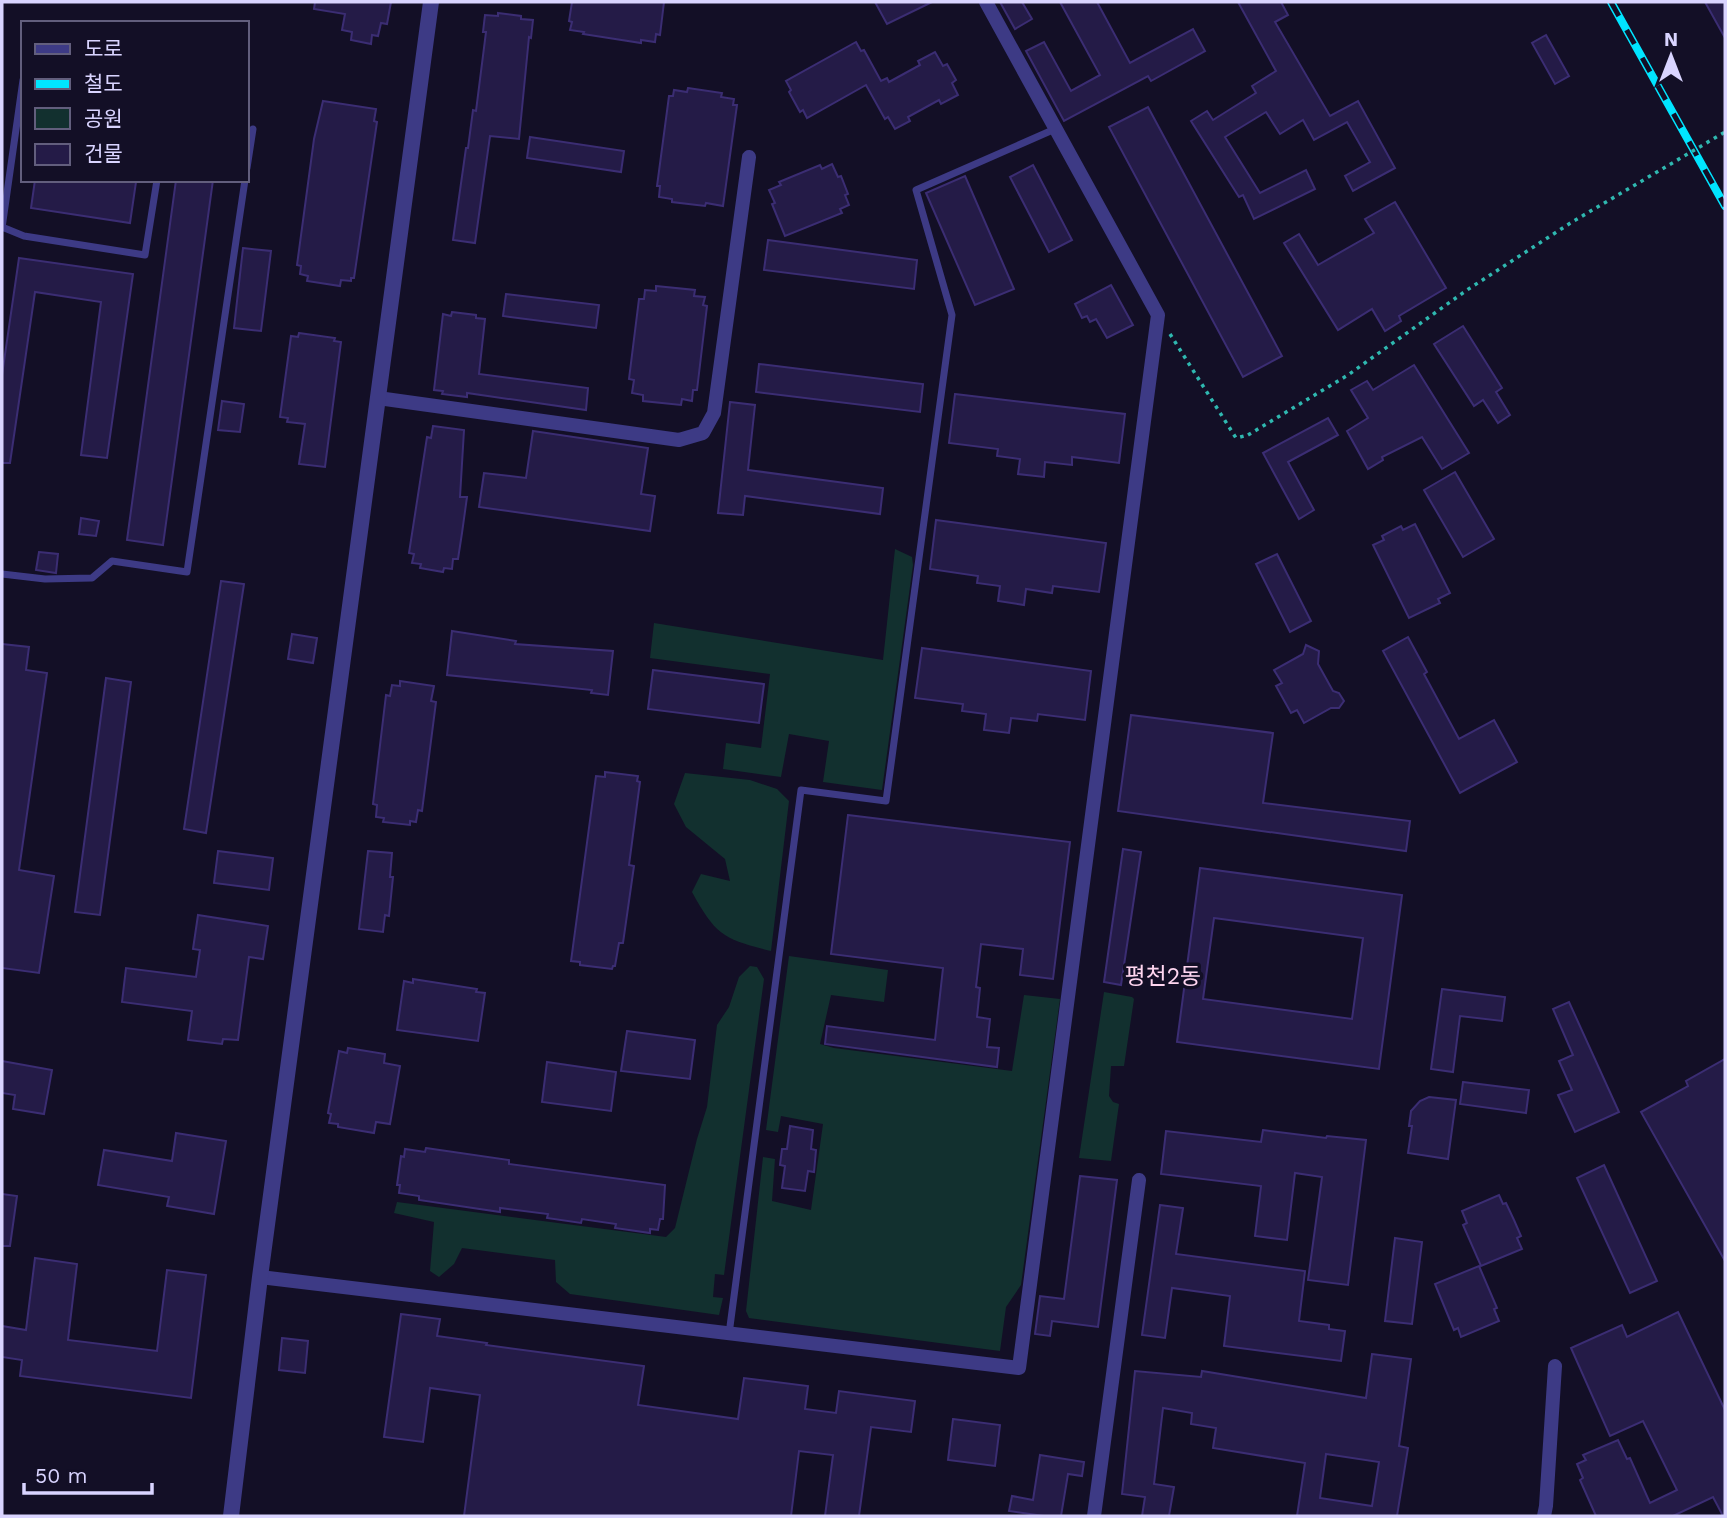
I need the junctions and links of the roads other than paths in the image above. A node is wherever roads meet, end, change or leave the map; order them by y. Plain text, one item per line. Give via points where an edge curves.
1 (431, 2) edge
2 (986, 2) edge
3 (21, 94) edge
4 (253, 129) dead end
5 (1055, 129) junction
6 (749, 157) dead end
7 (248, 162) edge
8 (157, 182) edge
9 (245, 182) edge
10 (2, 228) edge
11 (378, 398) junction
12 (2, 574) edge
13 (1139, 1180) dead end
14 (260, 1277) junction
15 (729, 1335) junction
16 (1555, 1366) dead end
17 (231, 1516) edge
18 (1094, 1516) edge
19 (1544, 1516) edge

1 - 11 street
2 - 5 street
3 - 10 lane
4 - 7 lane
5 - 15 lane via 916,190 952,315 886,801 801,790
5 - 15 street via 1158,315 1019,1368
6 - 11 street via 714,413 703,433 679,440
8 - 10 lane via 145,255 23,236
9 - 12 lane via 187,572 112,561 92,578
11 - 14 street
13 - 18 street
14 - 15 street
14 - 17 street
16 - 19 street

